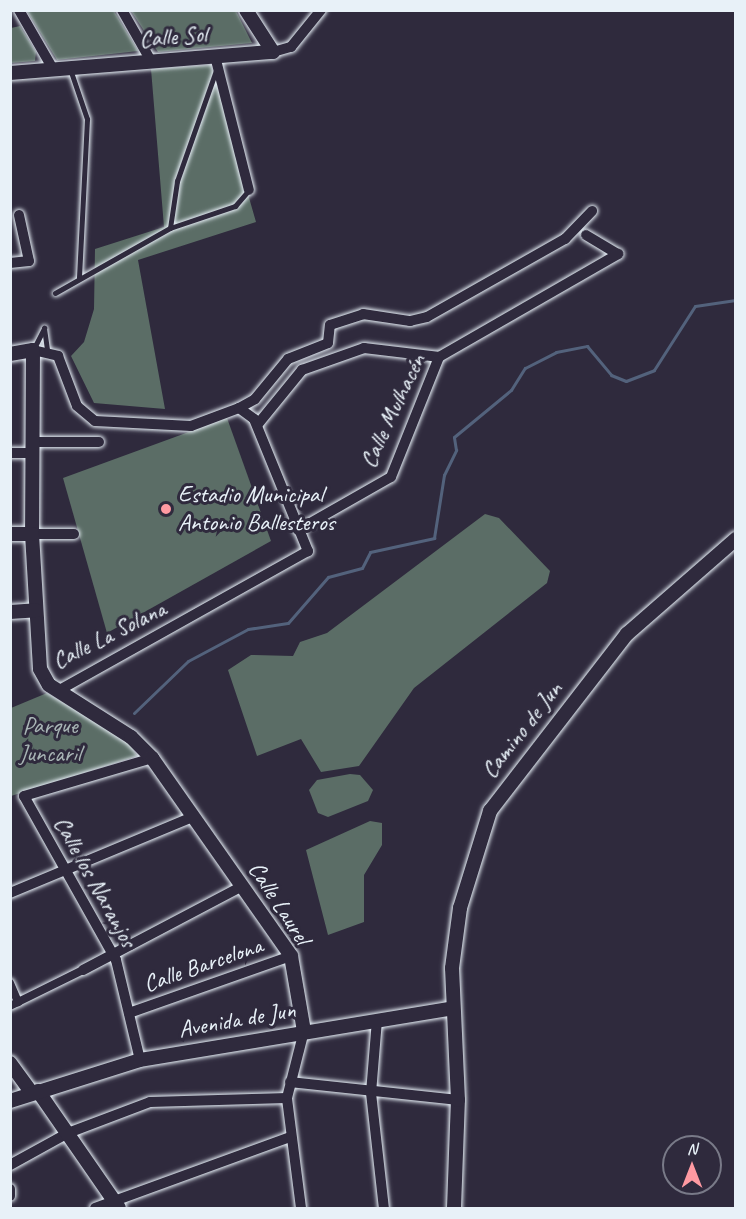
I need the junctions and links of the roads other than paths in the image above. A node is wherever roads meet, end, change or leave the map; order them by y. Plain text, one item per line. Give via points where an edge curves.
1 (19, 10) edge
2 (122, 10) edge
3 (246, 10) edge
4 (321, 10) edge
5 (273, 52) junction
6 (151, 61) junction
7 (216, 62) junction
8 (70, 68) junction
9 (52, 69) junction
10 (10, 73) edge
11 (249, 190) joint
12 (592, 211) dead end
13 (20, 215) dead end
14 (170, 228) junction
15 (586, 235) dead end
16 (10, 263) edge
17 (79, 278) junction
18 (55, 293) dead end
19 (40, 350) junction
20 (11, 353) edge
21 (439, 357) junction
22 (239, 408) junction
23 (258, 424) junction
24 (99, 442) dead end
25 (32, 448) junction
26 (10, 453) edge
27 (298, 530) junction
28 (10, 534) edge
29 (32, 534) junction
30 (74, 534) dead end
31 (735, 539) edge
32 (36, 610) junction
33 (10, 612) edge
34 (57, 691) junction
35 (152, 758) junction
36 (194, 817) junction
37 (64, 871) junction
38 (242, 886) junction
39 (10, 893) edge
40 (112, 954) junction
41 (291, 956) junction
42 (83, 970) joint
43 (10, 983) edge
44 (14, 1004) edge
45 (453, 1008) junction
46 (129, 1014) junction
47 (377, 1020) junction
48 (304, 1031) junction
49 (140, 1060) junction
50 (10, 1063) edge
51 (290, 1082) junction
52 (35, 1092) junction
53 (371, 1093) junction
54 (287, 1098) junction
55 (458, 1100) junction
56 (10, 1101) edge
57 (68, 1133) junction
58 (290, 1137) junction
59 (10, 1165) edge
60 (10, 1189) edge
61 (10, 1196) edge
62 (116, 1203) edge
63 (95, 1209) edge
64 (301, 1209) edge
65 (384, 1209) edge
66 (454, 1209) edge

1 - 9 street
2 - 6 street
3 - 5 street
4 - 5 street, Calle Sol via 291,46
5 - 7 street, Calle Sol
6 - 7 street, Calle Sol
6 - 8 street, Calle Sol
7 - 11 street
7 - 14 lane via 177,181
8 - 9 street, Calle Sol
8 - 17 lane via 87,119
9 - 10 street, Calle Sol
11 - 14 lane via 235,206
12 - 22 street via 565,239 427,317 410,321 363,314 330,324 328,343 288,359 255,399
13 - 16 street via 29,261
14 - 17 lane via 141,249
15 - 21 street, Calle Mulhacén via 618,254
17 - 18 lane
19 - 20 street
19 - 22 street via 58,356 77,406 95,421 191,426
19 - 25 street, Calle La Solana
21 - 23 street via 364,348 302,370
21 - 27 street, Calle Mulhacén via 391,477
22 - 23 street
23 - 27 street
24 - 25 street
25 - 26 street
25 - 29 street, Calle La Solana
27 - 34 street, Calle La Solana via 308,551
28 - 29 street
29 - 30 street
29 - 32 street, Calle La Solana
31 - 45 street, Camino de Jun via 627,634 498,795 460,908
32 - 33 street
32 - 34 street, Calle La Solana via 40,669
34 - 35 street, Calle Laurel via 131,737
35 - 36 street, Calle Laurel
35 - 37 street, Calle los Naranjos via 24,796
36 - 37 street
36 - 38 street, Calle Laurel
37 - 39 street
37 - 40 street, Calle los Naranjos
38 - 40 street
38 - 41 street, Calle Laurel
40 - 42 street
40 - 46 street, Calle los Naranjos
41 - 46 street, Calle Barcelona
41 - 48 street, Calle Laurel
42 - 44 street
43 - 44 street
45 - 47 street, Avenida de Jun
45 - 55 street, Camino de Jun
46 - 49 street, Calle los Naranjos
47 - 48 street, Avenida de Jun
47 - 53 street
48 - 49 street, Avenida de Jun
48 - 51 street, Calle Laurel
49 - 52 street, Avenida de Jun
50 - 52 street
51 - 53 street
51 - 54 street, Calle Laurel
52 - 56 street, Avenida de Jun
52 - 57 street
53 - 55 street
53 - 65 street
54 - 57 street via 150,1102
54 - 58 street, Calle Laurel
55 - 66 street, Camino de Jun
57 - 59 street
57 - 62 street
58 - 62 street
58 - 64 street, Calle Laurel
60 - 61 street
62 - 63 street

